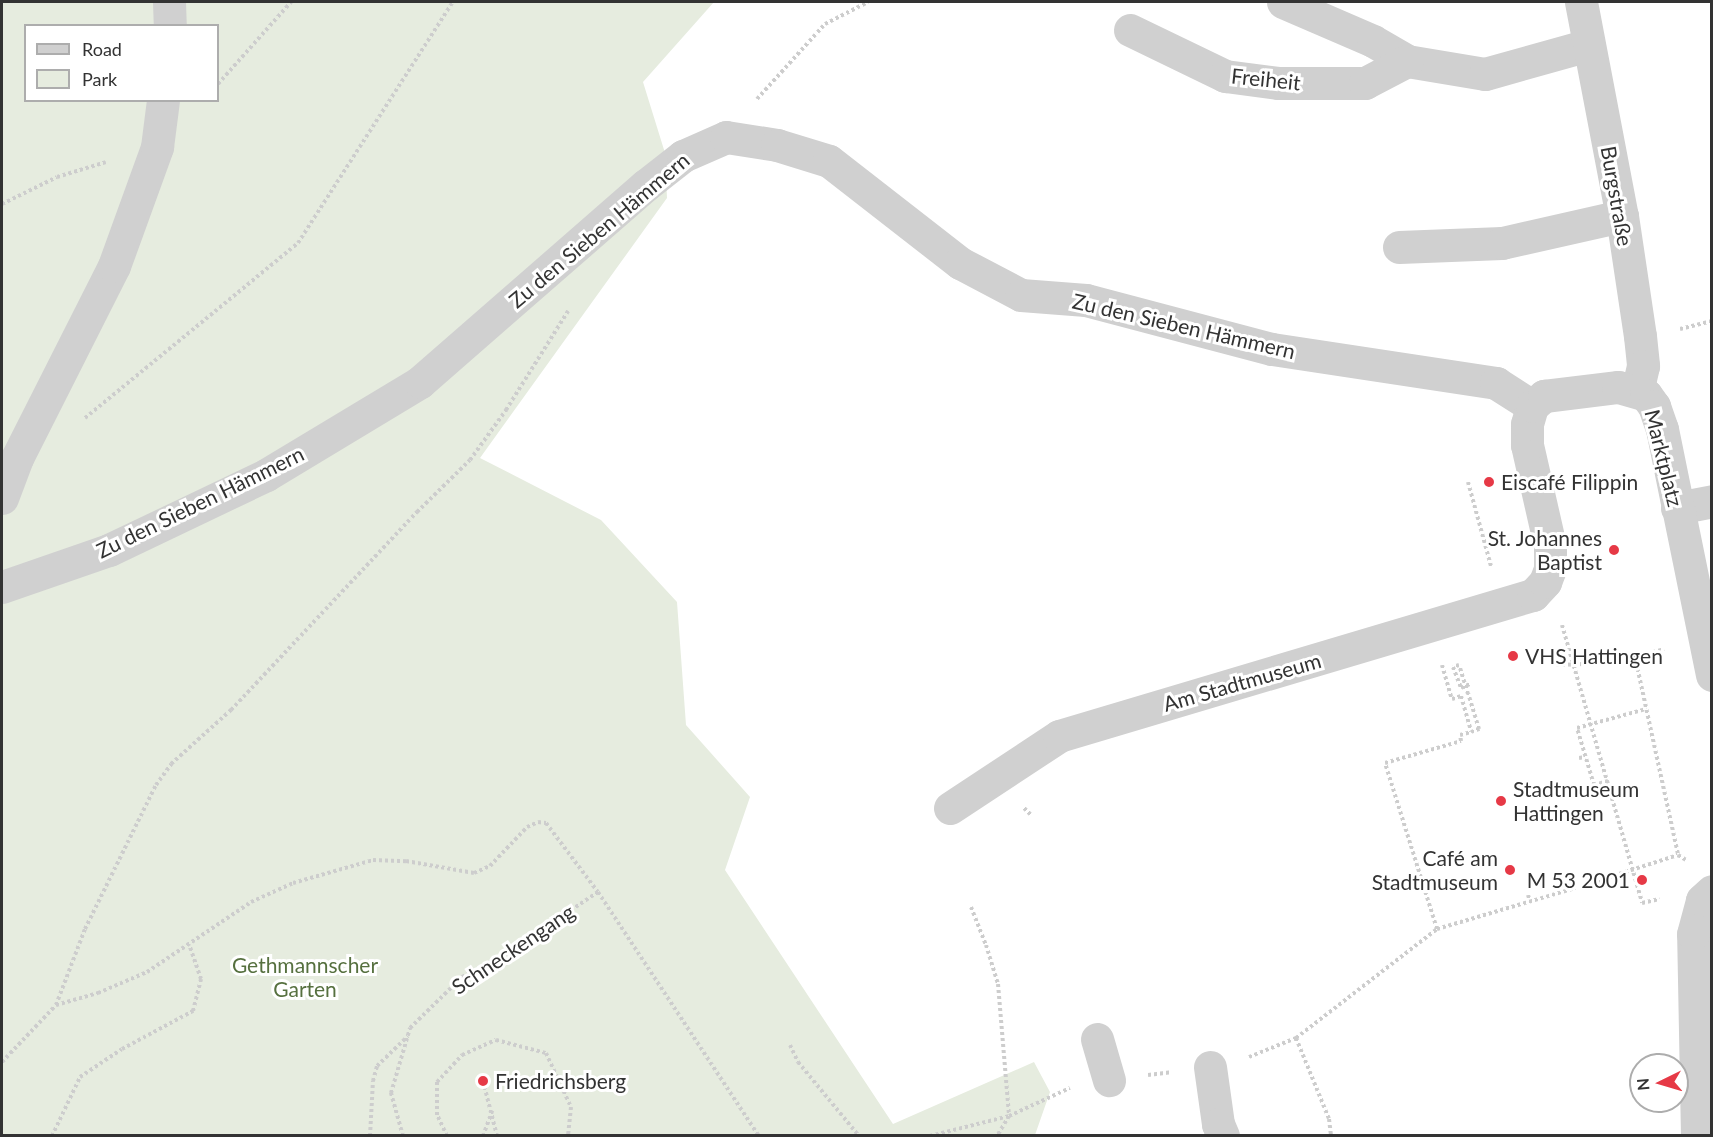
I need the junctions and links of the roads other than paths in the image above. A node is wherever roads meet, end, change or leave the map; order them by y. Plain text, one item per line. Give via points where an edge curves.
1 (170, 2) edge
2 (1283, 2) edge
3 (1581, 2) edge
4 (170, 24) edge
5 (1130, 30) dead end
6 (1588, 45) junction
7 (1407, 61) junction
8 (163, 102) edge
9 (1622, 216) junction
10 (1398, 247) dead end
11 (1637, 391) junction
12 (1532, 406) junction
13 (2, 498) edge
14 (1712, 501) edge
15 (1677, 508) junction
16 (2, 587) edge
17 (1712, 675) edge
18 (950, 808) dead end
19 (1703, 886) edge
20 (1097, 1039) dead end
21 (1210, 1067) road end
22 (1109, 1080) road end
23 (1223, 1136) edge
24 (1697, 1136) edge

1 - 4 street
2 - 7 street via 1373,41
3 - 6 street, Burgstraße
5 - 7 street, Freiheit via 1225,76 1278,83 1365,83
6 - 7 street via 1485,74
6 - 9 street, Burgstraße
8 - 13 street via 157,147 114,266 16,458
9 - 10 street via 1502,243
9 - 11 street, Burgstraße via 1643,366
11 - 12 street, Marktplatz via 1618,387 1544,396
11 - 15 street, Marktplatz via 1654,406 1662,429
12 - 16 street, Zu den Sieben Hämmern via 1496,383 1272,350 1086,300 1021,295 960,263 829,161 777,145 726,137 683,156 655,178 420,382 266,475 109,550
12 - 18 street, Am Stadtmuseum via 1527,445 1550,546 1550,569 1533,595 1059,736
14 - 15 street
15 - 17 street, Marktplatz
19 - 24 street via 1693,934
20 - 22 street
21 - 23 street

